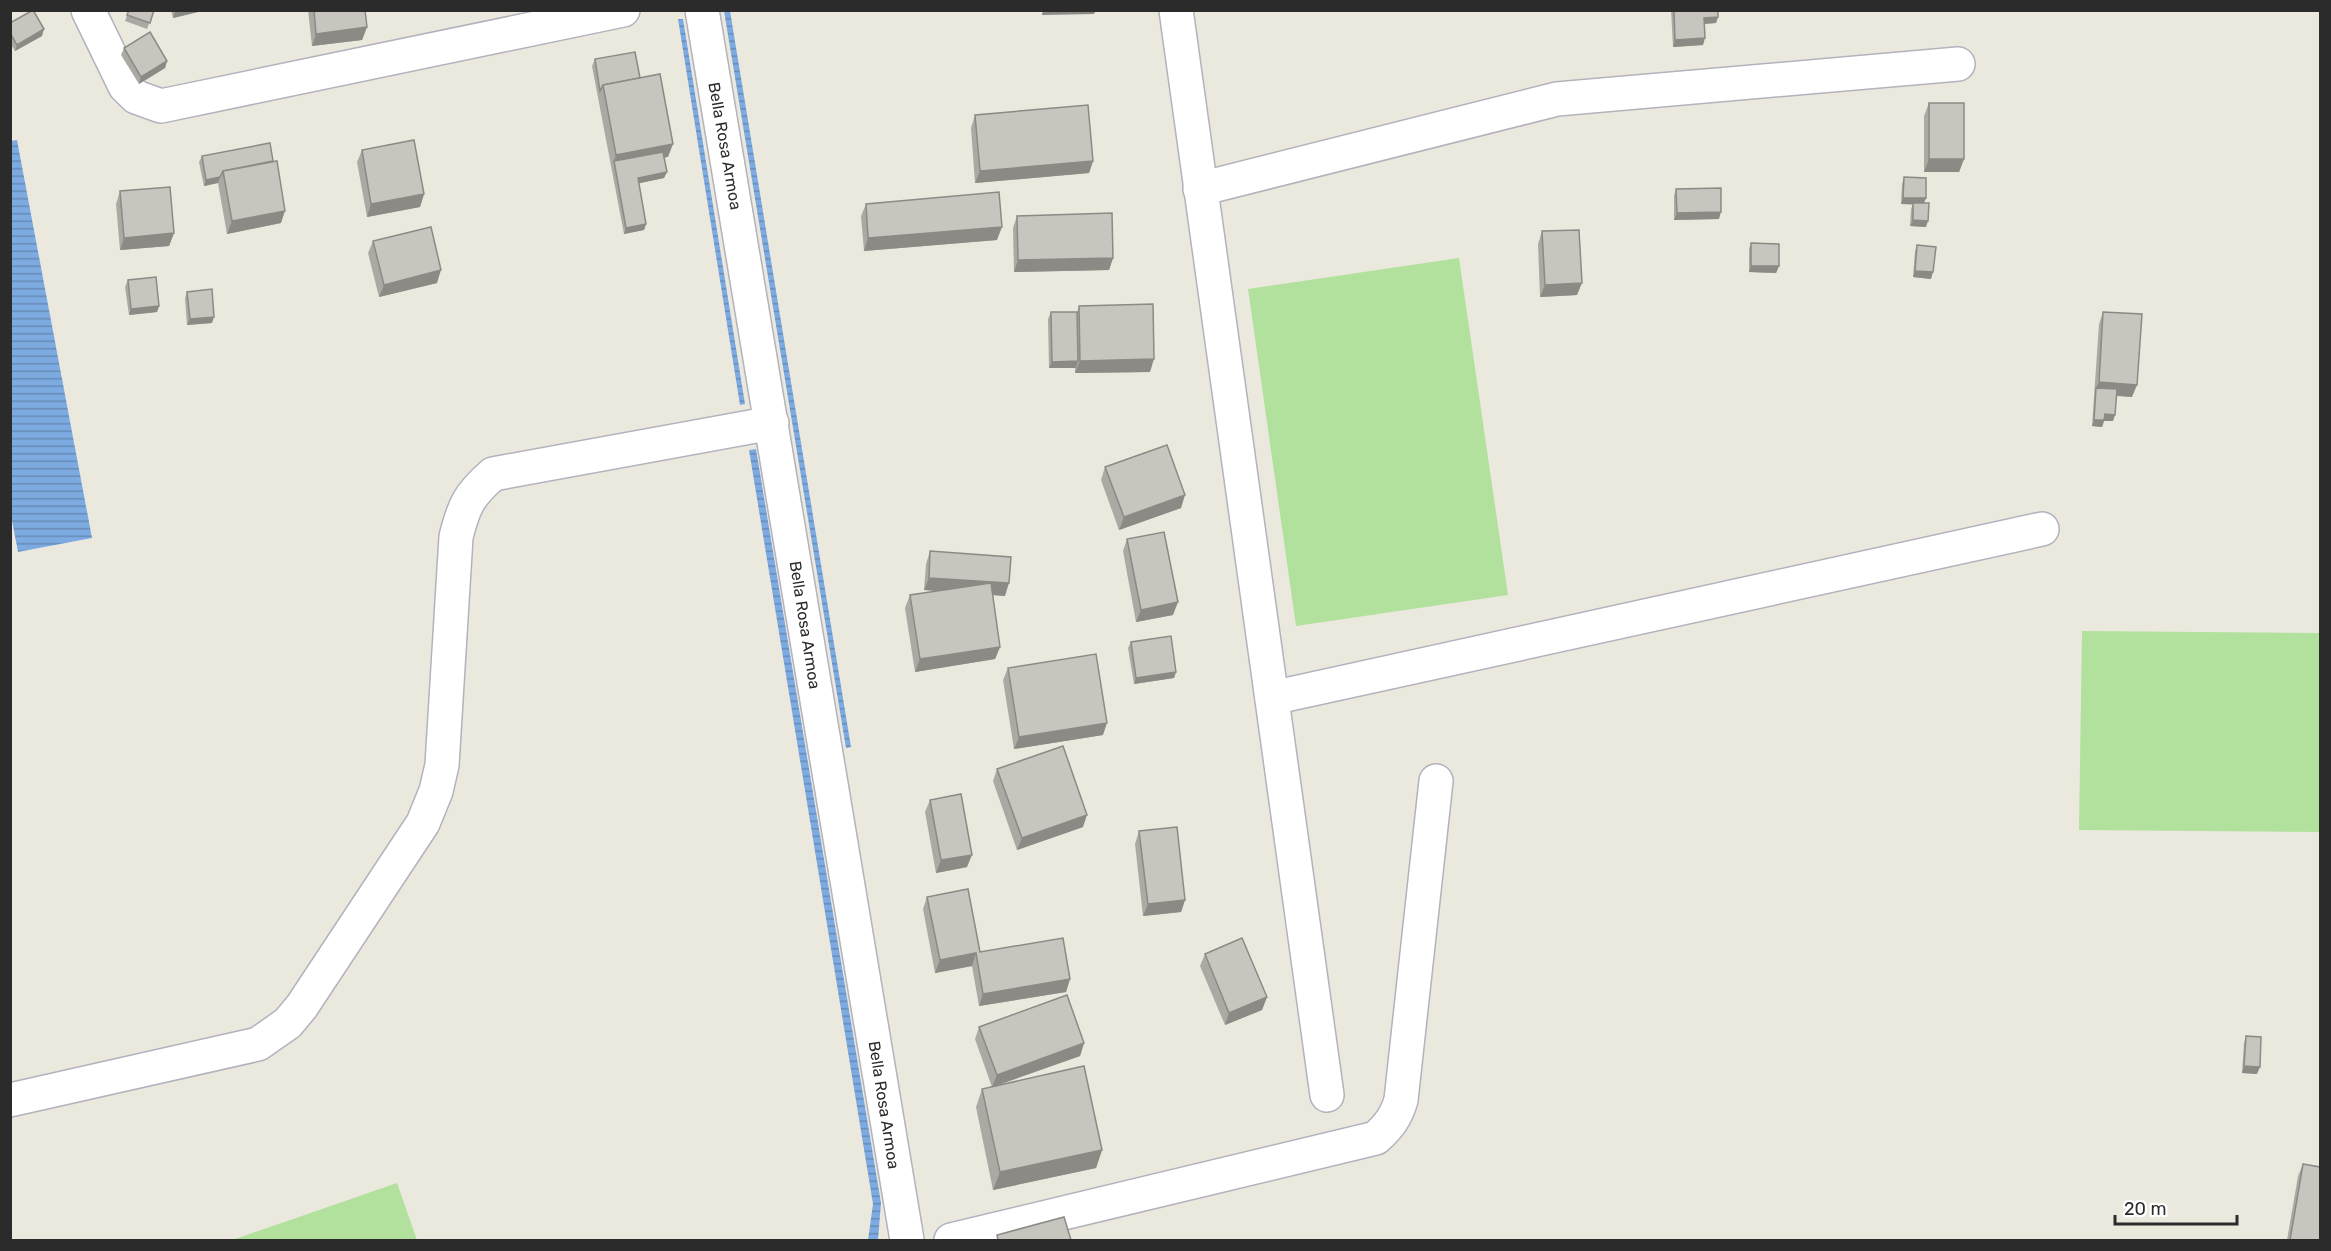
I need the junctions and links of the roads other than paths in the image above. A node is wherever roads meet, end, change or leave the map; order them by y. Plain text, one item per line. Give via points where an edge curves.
1 (88, 10) edge
2 (623, 10) edge
3 (702, 10) edge
4 (1176, 10) edge
5 (1958, 64) dead end
6 (1200, 189) junction
7 (772, 423) junction
8 (2042, 529) dead end
9 (1272, 698) junction
10 (1436, 781) dead end
11 (1328, 1095) dead end
12 (10, 1100) edge
13 (907, 1240) edge
14 (951, 1240) edge

1 - 2 street via 124,86 136,97 161,106
3 - 7 street, Bella Rosa Armoa
4 - 6 street
5 - 6 street via 1557,99
6 - 9 street
7 - 12 street via 493,474 474,490 456,537 442,765 436,791 423,824 302,1006 288,1023 258,1044
7 - 13 street, Bella Rosa Armoa
8 - 9 street
9 - 11 street
10 - 14 street via 1401,1100 1389,1126 1376,1138

